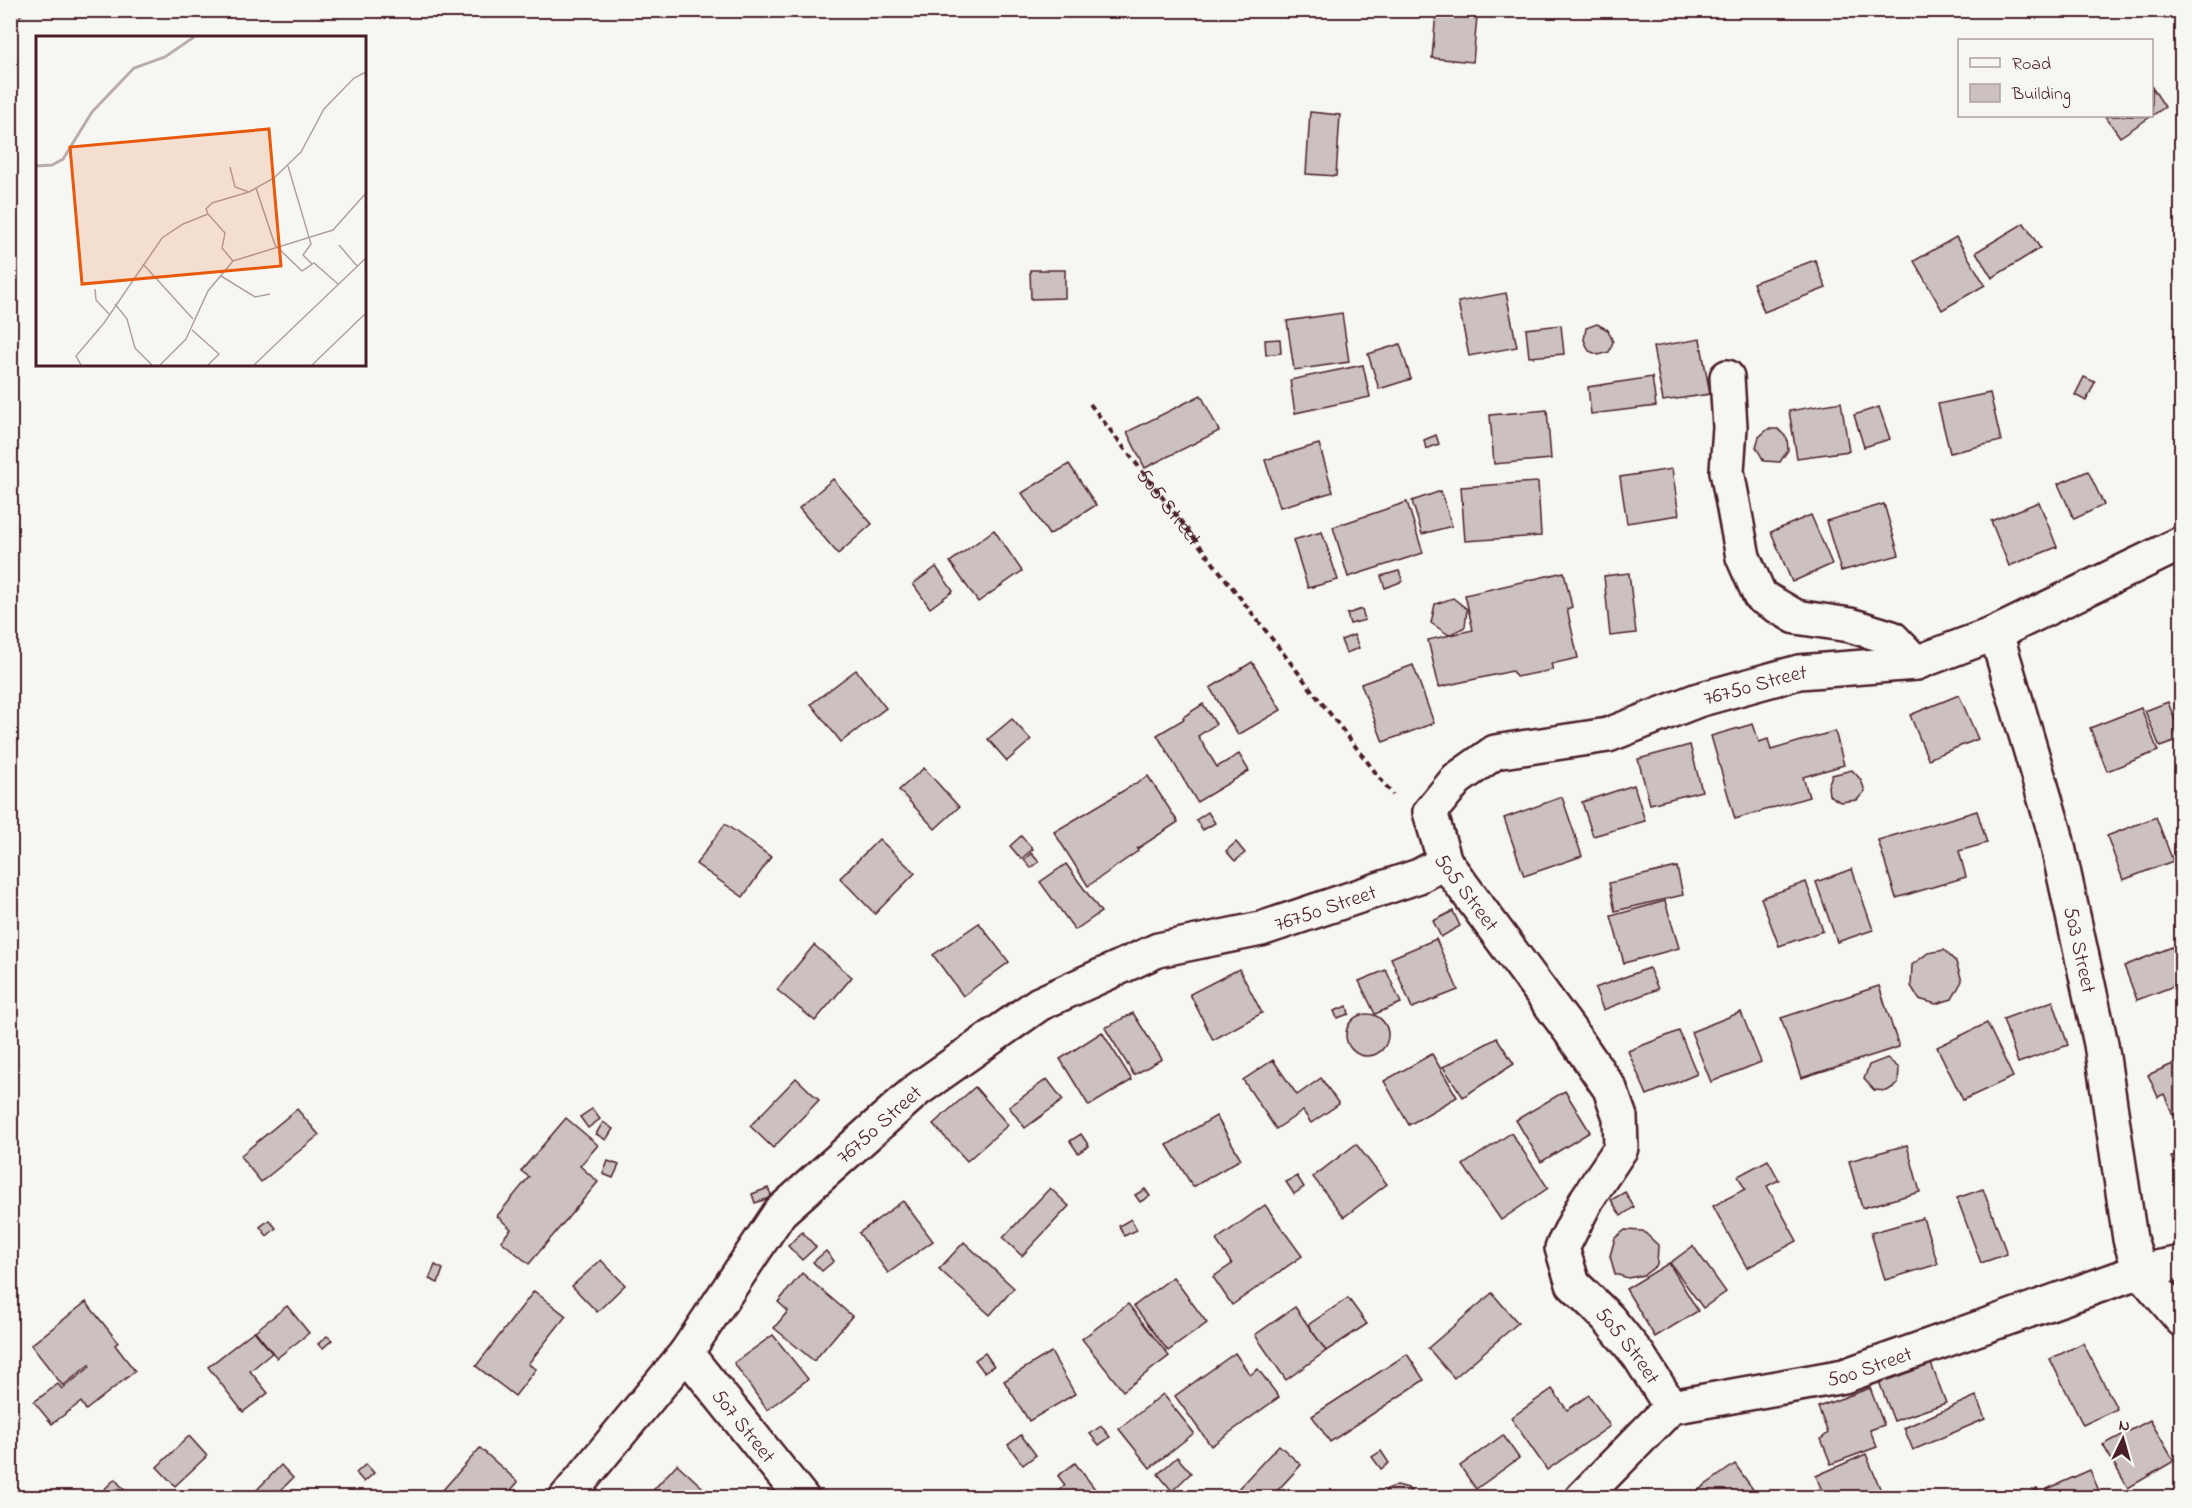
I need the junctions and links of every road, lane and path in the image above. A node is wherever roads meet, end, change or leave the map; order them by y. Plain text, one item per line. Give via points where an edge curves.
1 (1727, 377) dead end
2 (1090, 404) dead end
3 (2181, 543) edge
4 (1996, 633) junction
5 (1916, 663) junction
6 (1394, 797) dead end
7 (1445, 862) junction
8 (2181, 1263) edge
9 (2140, 1271) junction
10 (2181, 1320) edge
11 (686, 1353) junction
12 (1671, 1407) junction
13 (566, 1497) edge
14 (802, 1497) edge
15 (1582, 1497) edge

1 - 5 street via 1727,471 1743,557 1760,596 1796,617 1850,625 1892,638
2 - 6 path, 505 Street
3 - 4 street, 76750 Street
4 - 5 street, 76750 Street
4 - 9 street, 503 Street via 2055,833 2101,1044 2130,1239
5 - 7 street, 76750 Street via 1799,672 1698,700 1608,735 1495,752 1457,778 1430,812
7 - 11 street, 76750 Street via 1419,876 1261,929 1158,950 1039,1004 917,1090 780,1212
7 - 12 street, 505 Street via 1610,1089 1620,1117 1621,1148 1587,1199 1562,1248 1573,1284 1639,1356
8 - 9 street, 500 Street
9 - 10 street
9 - 12 street, 500 Street via 1844,1376
11 - 13 street, 76750 Street
11 - 14 street, 507 Street
12 - 15 street

